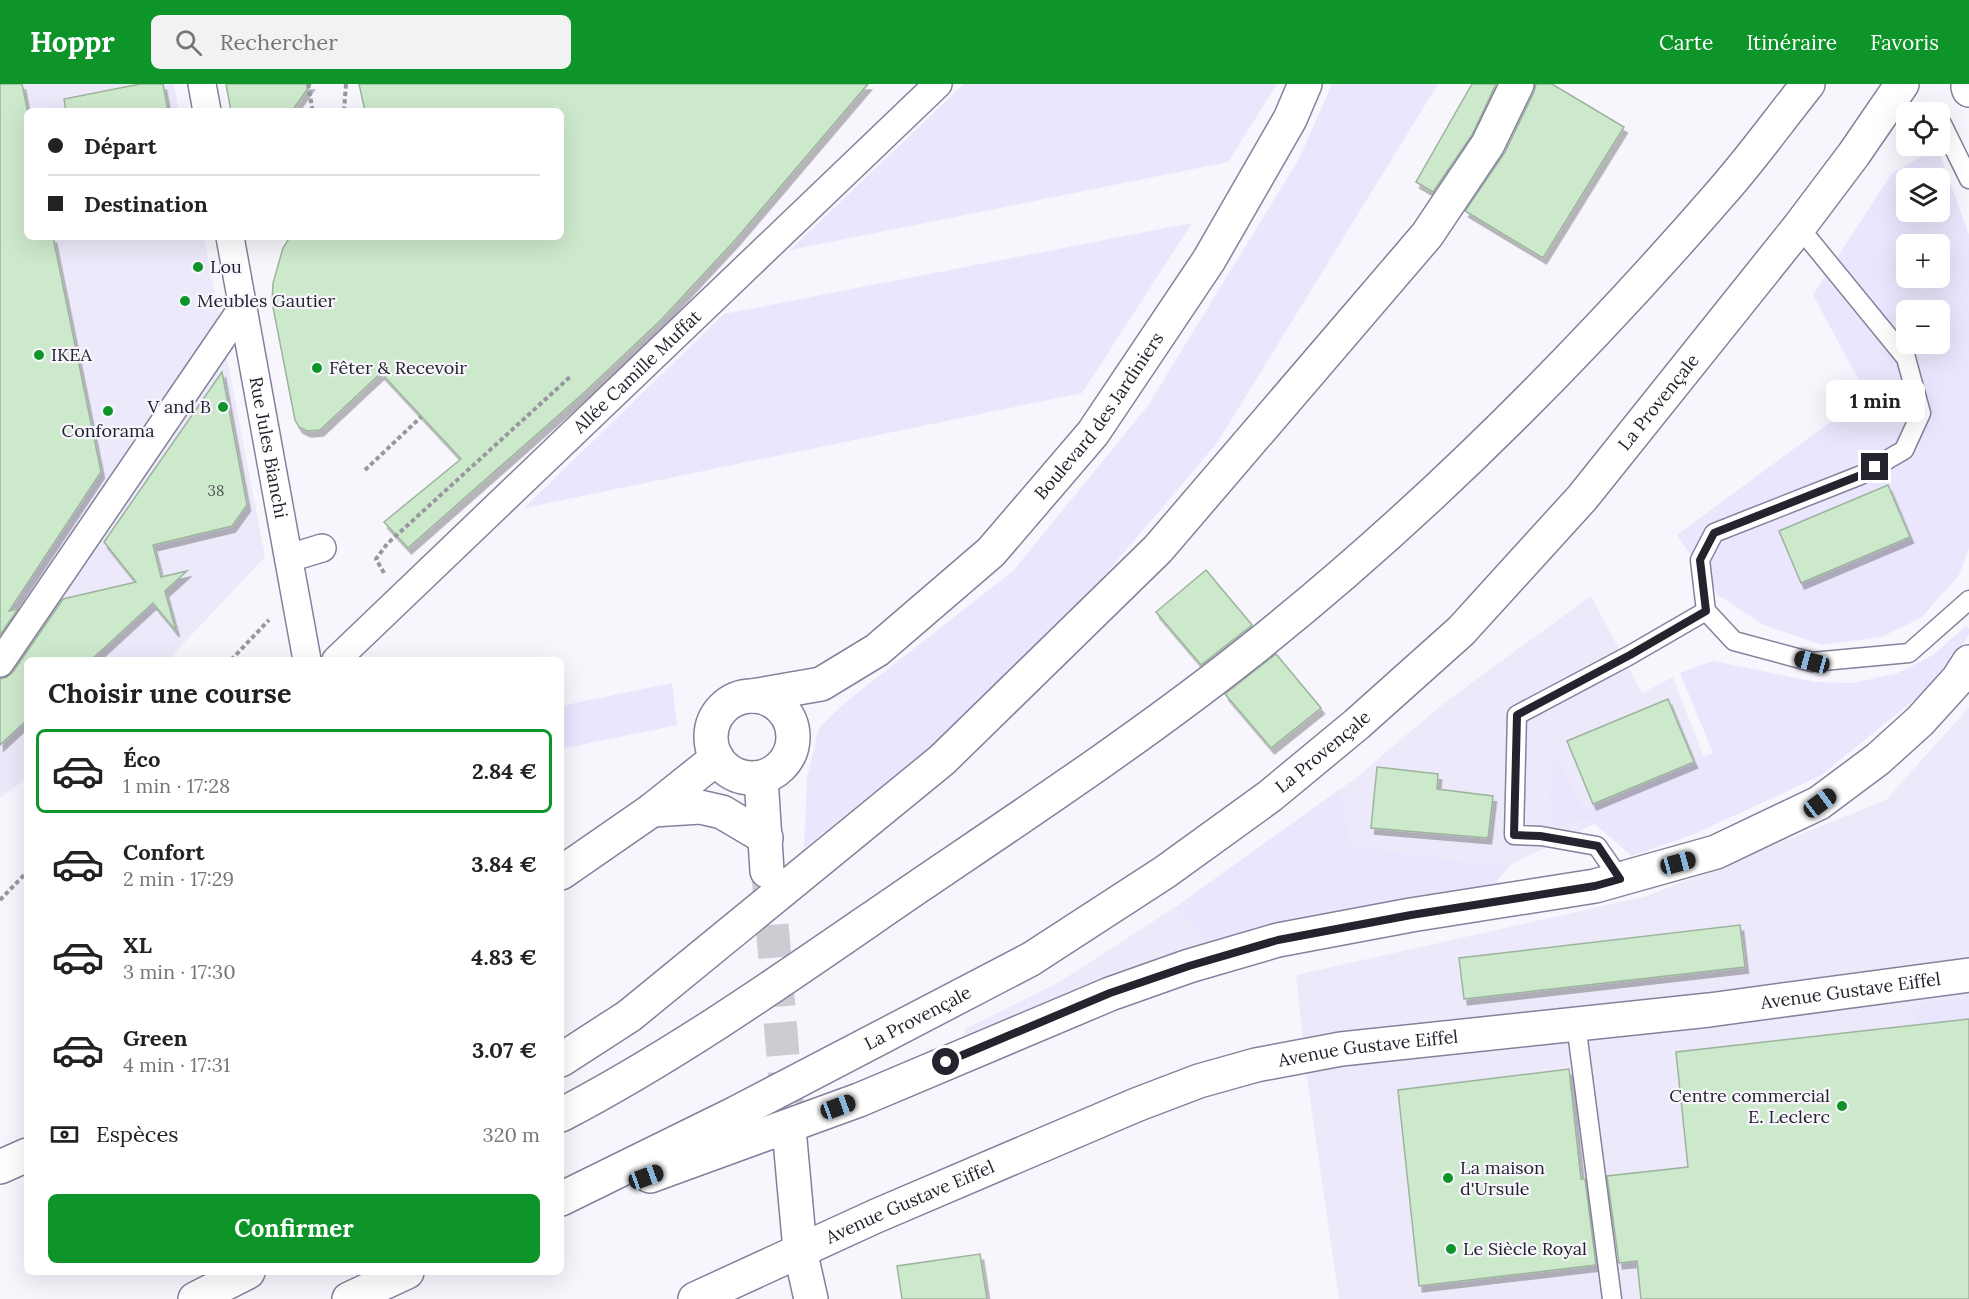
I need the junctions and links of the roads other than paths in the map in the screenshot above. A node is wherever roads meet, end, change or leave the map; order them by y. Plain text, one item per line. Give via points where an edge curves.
1 (202, 84) edge
2 (938, 84) edge
3 (1305, 84) edge
4 (1517, 84) edge
5 (1808, 84) edge
6 (1902, 84) edge
7 (206, 108) edge
8 (1950, 140) edge
9 (1969, 178) edge
10 (1800, 227) junction
11 (231, 240) edge
12 (243, 307) junction
13 (322, 548) dead end
14 (289, 558) junction
15 (1969, 600) edge
16 (1706, 611) junction
17 (306, 657) edge
18 (339, 657) edge
19 (1969, 662) edge
20 (0, 663) edge
21 (821, 684) junction
22 (752, 696) junction
23 (794, 736) junction
24 (717, 758) junction
25 (761, 778) junction
26 (652, 810) junction
27 (766, 838) junction
28 (564, 871) edge
29 (767, 871) tunnel mouth
30 (1620, 879) junction
31 (1969, 975) edge
32 (1576, 1024) junction
33 (564, 1058) edge
34 (564, 1113) edge
35 (790, 1140) tunnel mouth
36 (24, 1156) edge
37 (0, 1167) edge
38 (564, 1198) edge
39 (564, 1207) edge
40 (800, 1250) junction
41 (242, 1275) edge
42 (401, 1275) edge
43 (699, 1297) edge
44 (195, 1299) edge
45 (349, 1299) edge
46 (811, 1299) edge
47 (1612, 1299) edge

1 - 7 street
2 - 18 street, Allée Camille Muffat
3 - 21 main road, Boulevard des Jardiniers via 1290,119 1209,260 1094,433 991,552 877,650
4 - 33 main road via 1488,144 1427,235 1158,549 942,760 628,1016
5 - 34 main road via 1723,191 1578,350 1404,521 1243,656 1140,736 708,1030
6 - 10 main road, La Provençale
8 - 9 lane
10 - 16 lane via 1906,358 1921,413 1904,450 1861,475 1714,533 1700,560
10 - 38 main road, La Provençale via 1582,498 1461,631 1270,796 1165,872 1031,959
11 - 12 street, Rue Jules Bianchi
12 - 14 street, Rue Jules Bianchi
12 - 20 street
13 - 14 street
14 - 17 street, Rue Jules Bianchi
15 - 16 lane via 1909,653 1812,662 1734,641
16 - 30 lane via 1517,715 1514,835 1598,846
19 - 30 main road via 1920,721 1820,803 1716,852
21 - 22 main road, Boulevard des Jardiniers
21 - 23 main road
22 - 23 main road via 776,703 785,712
22 - 24 main road via 725,706 716,717 711,730
23 - 25 main road via 785,762
24 - 25 main road via 731,772
24 - 26 main road
25 - 27 main road
26 - 27 main road via 700,807 722,812
26 - 28 main road
27 - 29 main road
30 - 39 main road via 1278,940 1189,966 1110,993 859,1100
31 - 32 main road, Avenue Gustave Eiffel
32 - 40 main road, Avenue Gustave Eiffel via 1341,1049 1256,1065 1199,1081
32 - 47 lane
35 - 40 main road
36 - 37 main road
40 - 43 main road, Avenue Gustave Eiffel
40 - 46 main road
41 - 44 main road
42 - 45 main road

